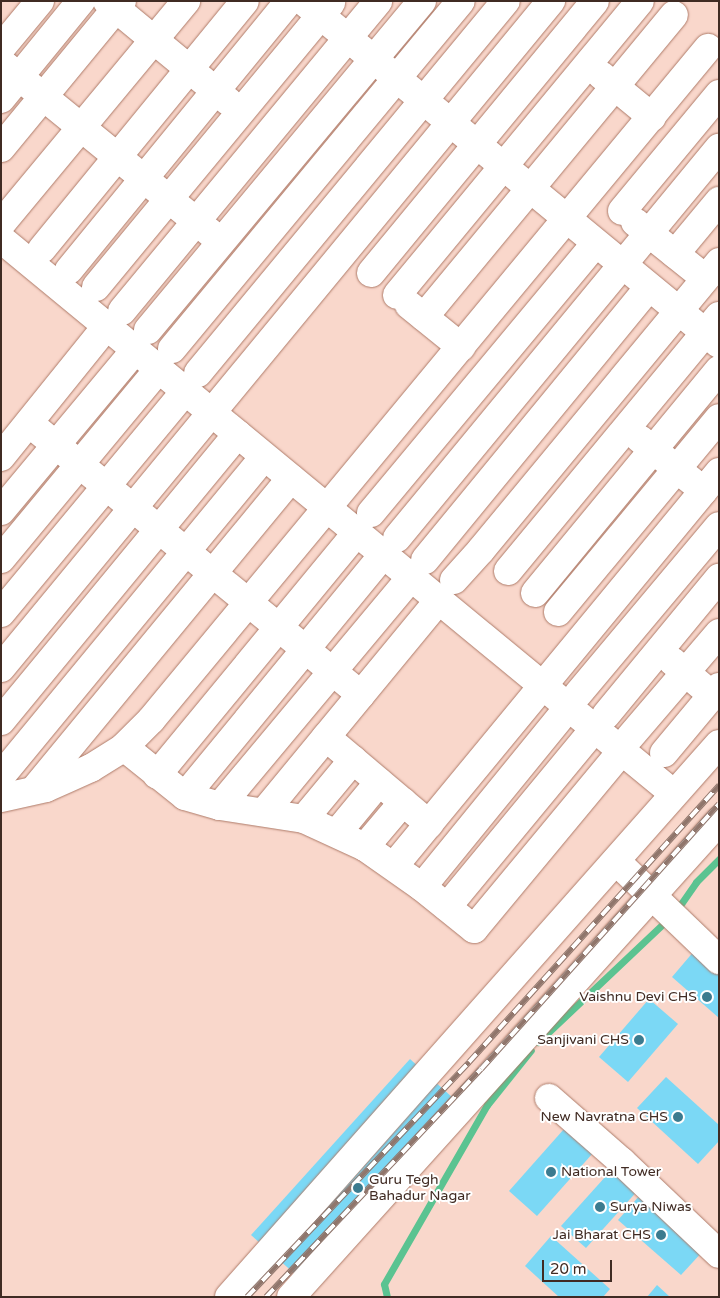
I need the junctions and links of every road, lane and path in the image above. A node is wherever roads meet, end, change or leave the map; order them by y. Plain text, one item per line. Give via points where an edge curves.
1 (40, 1) edge
2 (81, 1) edge
3 (186, 1) edge
4 (245, 1) edge
5 (289, 1) edge
6 (378, 1) edge
7 (422, 1) edge
8 (461, 1) edge
9 (596, 1) edge
10 (640, 1) edge
11 (115, 4) edge
12 (319, 6) edge
13 (529, 9) edge
14 (674, 15) dead end
15 (347, 38) junction
16 (154, 40) junction
17 (561, 43) junction
18 (1, 48) edge
19 (708, 48) dead end
20 (374, 60) junction
21 (588, 65) junction
22 (10, 69) edge
23 (189, 69) junction
24 (397, 79) junction
25 (615, 87) junction
26 (215, 91) junction
27 (719, 94) edge
28 (44, 96) junction
29 (1, 99) edge
30 (424, 101) junction
31 (658, 109) junction
32 (241, 112) junction
33 (450, 123) junction
34 (693, 125) junction
35 (82, 128) junction
36 (268, 134) junction
37 (477, 145) junction
38 (719, 147) edge
39 (1, 148) edge
40 (117, 156) junction
41 (294, 156) junction
42 (504, 167) junction
43 (318, 175) junction
44 (144, 178) junction
45 (530, 188) junction
46 (594, 188) junction
47 (344, 198) junction
48 (169, 199) junction
49 (719, 201) edge
50 (622, 211) junction
51 (567, 219) junction
52 (371, 220) junction
53 (196, 221) junction
54 (1, 224) edge
55 (649, 233) junction
56 (1, 239) edge
57 (223, 243) junction
58 (596, 243) junction
59 (42, 249) dead end
60 (344, 252) junction
61 (676, 254) junction
62 (246, 262) junction
63 (623, 265) junction
64 (69, 270) dead end
65 (712, 270) edge
66 (370, 273) junction
67 (273, 284) junction
68 (96, 287) dead end
69 (649, 287) junction
70 (397, 295) junction
71 (300, 306) junction
72 (678, 310) junction
73 (489, 314) junction
74 (424, 317) junction
75 (114, 319) junction
76 (714, 331) edge
77 (518, 337) junction
78 (142, 340) junction
79 (461, 347) junction
80 (166, 359) junction
81 (545, 359) junction
82 (719, 370) edge
83 (571, 381) junction
84 (192, 382) junction
85 (219, 403) junction
86 (600, 405) junction
87 (719, 418) edge
88 (29, 424) junction
89 (446, 425) junction
90 (627, 427) junction
91 (238, 434) junction
92 (56, 445) junction
93 (472, 447) junction
94 (653, 449) junction
95 (264, 456) junction
96 (1, 457) edge
97 (79, 464) junction
98 (499, 469) junction
99 (677, 469) junction
100 (291, 478) junction
101 (711, 482) edge
102 (106, 486) junction
103 (528, 492) junction
104 (133, 508) junction
105 (328, 508) junction
106 (1, 511) edge
107 (555, 514) junction
108 (679, 521) junction
109 (364, 523) junction
110 (159, 529) junction
111 (582, 536) junction
112 (714, 541) edge
113 (390, 546) junction
114 (4, 550) edge
115 (481, 550) junction
116 (186, 552) junction
117 (605, 555) junction
118 (418, 568) junction
119 (508, 571) junction
120 (36, 572) junction
121 (213, 573) junction
122 (632, 577) junction
123 (719, 578) edge
124 (446, 590) junction
125 (535, 593) junction
126 (62, 594) junction
127 (249, 603) junction
128 (606, 608) junction
129 (558, 612) junction
130 (1, 613) edge
131 (88, 615) junction
132 (279, 627) junction
133 (634, 630) junction
134 (719, 633) edge
135 (585, 634) junction
136 (115, 637) junction
137 (306, 649) junction
138 (659, 651) junction
139 (142, 659) junction
140 (1, 668) edge
141 (332, 671) junction
142 (686, 673) junction
143 (548, 679) junction
144 (716, 691) edge
145 (361, 695) junction
146 (574, 701) junction
147 (7, 703) edge
148 (600, 722) junction
149 (45, 723) junction
150 (326, 737) junction
151 (626, 744) junction
152 (719, 744) edge
153 (124, 747) junction
154 (664, 753) dead end
155 (353, 760) junction
156 (157, 775) junction
157 (1, 776) edge
158 (464, 781) junction
159 (379, 782) junction
160 (33, 792) junction
161 (674, 794) junction
162 (185, 796) junction
163 (1, 798) edge
164 (402, 802) junction
165 (491, 802) junction
166 (220, 806) junction
167 (265, 811) junction
168 (304, 819) junction
169 (719, 821) edge
170 (517, 823) junction
171 (429, 824) junction
172 (337, 833) junction
173 (544, 845) junction
174 (365, 847) junction
175 (616, 861) junction
176 (394, 866) junction
177 (422, 886) junction
178 (658, 900) junction
179 (447, 907) junction
180 (719, 960) edge
181 (549, 1098) dead end
182 (719, 1254) edge
183 (243, 1292) edge
184 (292, 1297) edge

1 - 18 street
2 - 22 street
3 - 16 street
4 - 23 street
5 - 26 street
6 - 15 street
7 - 20 street
8 - 24 street
9 - 17 street
10 - 21 street
11 - 16 street
11 - 28 street
12 - 15 street
12 - 32 street
13 - 17 street
13 - 30 street
13 - 33 street
14 - 25 street
15 - 20 street
15 - 36 street
16 - 23 street
16 - 35 street
17 - 21 street
17 - 37 street
19 - 31 street
20 - 24 street
20 - 41 street
21 - 25 street
21 - 42 street
22 - 28 street
22 - 29 street
23 - 26 street
23 - 40 street
24 - 30 street
24 - 43 street
25 - 31 street
25 - 45 street
26 - 32 street
26 - 44 street
27 - 34 street
28 - 35 street
28 - 39 street
30 - 33 street
30 - 47 street
31 - 34 street
31 - 46 street
32 - 36 street
32 - 48 street
33 - 37 street
33 - 52 street
34 - 38 street
34 - 50 street
35 - 40 street
35 - 54 street
36 - 41 street
36 - 53 street
37 - 42 street
37 - 66 street
38 - 55 street
40 - 44 street
40 - 59 street
41 - 43 street
41 - 57 street
42 - 45 street
42 - 70 street
43 - 47 street
43 - 62 street
44 - 48 street
44 - 64 street
45 - 51 street
45 - 74 street
46 - 50 street
46 - 51 street
47 - 52 street
47 - 67 street
48 - 53 street
48 - 68 street
49 - 61 street
50 - 55 street
51 - 58 street
51 - 73 street
52 - 60 street
53 - 57 street
53 - 75 street
55 - 61 street
55 - 63 street
56 - 75 street
57 - 62 street
57 - 78 street
58 - 63 street
58 - 77 street
60 - 66 street
60 - 71 street
61 - 65 street
62 - 67 street
62 - 80 street
63 - 69 street
63 - 81 street
65 - 72 street
66 - 70 street
67 - 71 street
67 - 84 street
69 - 72 street
69 - 83 street
70 - 74 street
71 - 85 street
72 - 76 street
72 - 86 street
73 - 77 street
73 - 79 street
74 - 79 street
75 - 78 street
75 - 88 street
76 - 90 street
77 - 81 street
77 - 89 street
78 - 80 street
78 - 92 street
79 - 105 street
80 - 84 street
80 - 97 street
81 - 83 street
81 - 93 street
82 - 94 street
83 - 86 street
83 - 98 street
84 - 85 street
84 - 102 street
85 - 91 street
85 - 104 street
86 - 90 street
86 - 103 street
87 - 99 street
88 - 92 street
88 - 96 street
89 - 93 street
89 - 109 street
90 - 94 street
90 - 107 street
91 - 95 street
91 - 110 street
92 - 97 street
92 - 106 street
93 - 98 street
93 - 113 street
94 - 99 street
94 - 111 street
95 - 100 street
95 - 116 street
97 - 102 street
97 - 114 street
98 - 103 street
98 - 118 street
99 - 101 street
99 - 117 street
100 - 105 street
100 - 121 street
101 - 108 street
102 - 104 street
102 - 120 street
103 - 107 street
103 - 115 street
104 - 110 street
104 - 126 street
105 - 109 street
105 - 127 street
107 - 111 street
107 - 119 street
108 - 112 street
108 - 122 street
109 - 113 street
109 - 132 street
110 - 116 street
110 - 131 street
111 - 117 street
111 - 125 street
112 - 133 street
113 - 118 street
113 - 137 street
114 - 120 street
115 - 119 street
115 - 124 street
116 - 121 street
116 - 136 street
117 - 122 street
117 - 129 street
118 - 124 street
118 - 141 street
119 - 125 street
120 - 126 street
120 - 130 street
121 - 127 street
121 - 139 street
122 - 128 street
123 - 138 street
124 - 143 street
124 - 145 street
125 - 129 street
126 - 131 street
126 - 140 street
127 - 132 street
127 - 153 street via 151,720
128 - 133 street
128 - 135 street
129 - 135 street
131 - 136 street
131 - 147 street
132 - 137 street
132 - 156 street
133 - 138 street
133 - 146 street
134 - 142 street
135 - 143 street
136 - 139 street
136 - 149 street
137 - 141 street
137 - 162 street
138 - 142 street
138 - 148 street
139 - 160 street
141 - 145 street
141 - 166 street
142 - 144 street
142 - 151 street
143 - 146 street
143 - 158 street
144 - 154 street
145 - 150 street
146 - 148 street
146 - 165 street
147 - 149 street
148 - 151 street
148 - 170 street
149 - 157 street
150 - 155 street
150 - 167 street
151 - 161 street
151 - 173 street
152 - 161 street
153 - 156 street
153 - 160 street via 91,768
155 - 159 street
155 - 168 street
156 - 162 street
158 - 165 street
158 - 171 street
159 - 164 street
159 - 172 street
160 - 163 street
161 - 175 street
162 - 166 street
164 - 171 street
164 - 174 street
165 - 170 street
165 - 177 street
166 - 167 street
167 - 168 street
168 - 172 street
169 - 178 street
170 - 173 street
170 - 179 street
171 - 176 street
172 - 174 street
173 - 179 street via 474,929
174 - 176 street
175 - 178 street
175 - 183 street
176 - 177 street
177 - 179 street
178 - 180 street
178 - 184 street
181 - 182 street

